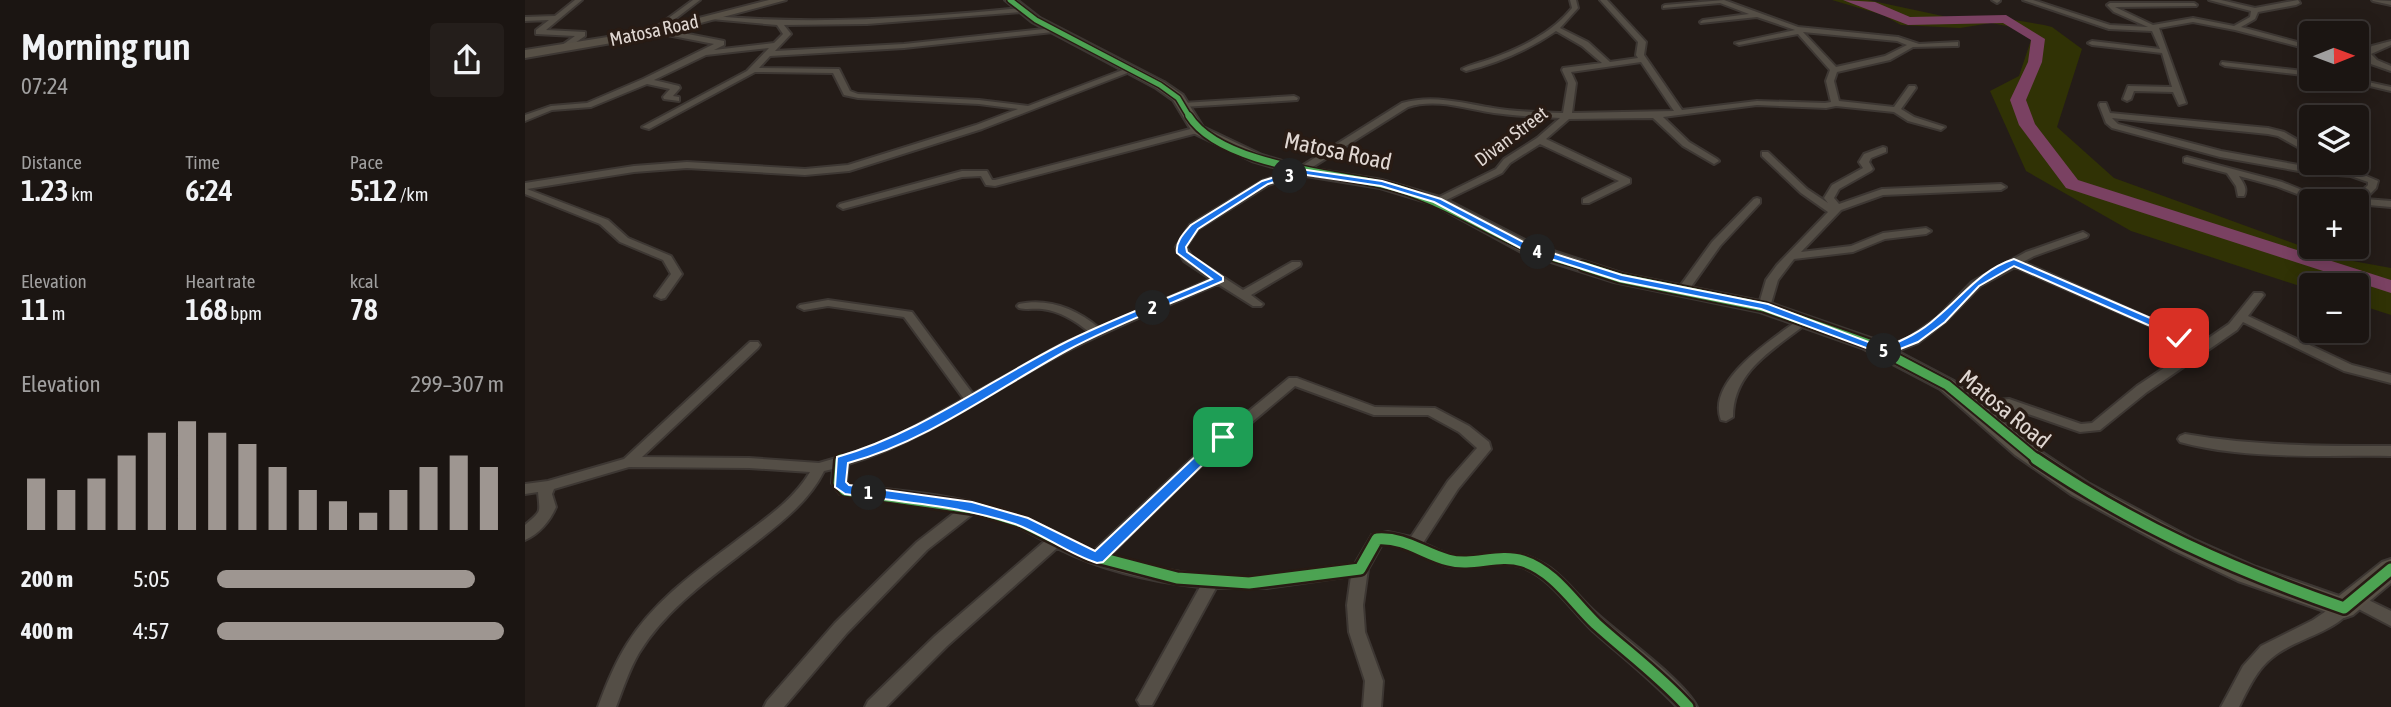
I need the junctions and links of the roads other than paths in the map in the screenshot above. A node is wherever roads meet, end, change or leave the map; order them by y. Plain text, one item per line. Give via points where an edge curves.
1 (579, 0) edge
2 (697, 0) edge
3 (780, 0) edge
4 (1573, 0) edge
5 (1603, 0) edge
6 (2026, 0) edge
7 (2142, 0) edge
8 (2212, 0) edge
9 (2294, 0) edge
10 (2375, 0) edge
11 (1720, 1) edge
12 (2108, 2) edge
13 (2391, 3) edge
14 (1016, 5) edge
15 (2194, 5) dead end
16 (2154, 6) junction
17 (1665, 7) dead end
18 (2255, 10) junction
19 (1755, 15) junction
20 (557, 18) junction
21 (713, 18) junction
22 (525, 19) edge
23 (2193, 20) junction
24 (1703, 22) dead end
25 (780, 25) junction
26 (2154, 28) junction
27 (2235, 28) junction
28 (1557, 29) junction
29 (1053, 30) junction
30 (1798, 31) junction
31 (656, 32) junction
32 (1739, 43) dead end
33 (2092, 43) dead end
34 (2391, 43) edge
35 (1955, 44) dead end
36 (778, 45) junction
37 (2299, 45) edge
38 (1910, 46) junction
39 (562, 48) junction
40 (2162, 51) junction
41 (706, 52) junction
42 (2369, 52) edge
43 (525, 54) edge
44 (770, 54) junction
45 (2369, 59) edge
46 (1643, 60) junction
47 (1608, 64) junction
48 (2225, 64) dead end
49 (1467, 69) dead end
50 (2391, 69) edge
51 (754, 70) junction
52 (1132, 70) junction
53 (1834, 70) junction
54 (2299, 73) edge
55 (646, 81) junction
56 (2369, 84) edge
57 (1912, 88) dead end
58 (2391, 89) edge
59 (2175, 90) junction
60 (1294, 98) dead end
61 (675, 99) dead end
62 (2127, 99) dead end
63 (1835, 103) junction
64 (2182, 103) dead end
65 (1183, 105) junction
66 (2103, 105) dead end
67 (1031, 109) junction
68 (1896, 110) junction
69 (1680, 113) junction
70 (1655, 115) junction
71 (2108, 115) junction
72 (1567, 116) junction
73 (525, 118) edge
74 (646, 127) dead end
75 (1941, 127) dead end
76 (1198, 130) junction
77 (1540, 140) junction
78 (2299, 144) edge
79 (1883, 150) dead end
80 (1765, 154) dead end
81 (2187, 160) dead end
82 (1714, 161) dead end
83 (2299, 168) edge
84 (1300, 171) junction
85 (2230, 171) junction
86 (2354, 175) edge
87 (525, 186) edge
88 (2001, 187) dead end
89 (525, 191) edge
90 (2299, 193) edge
91 (2241, 194) dead end
92 (1438, 201) junction
93 (1586, 201) dead end
94 (1757, 201) dead end
95 (2391, 204) edge
96 (843, 206) dead end
97 (1835, 209) junction
98 (1926, 231) dead end
99 (2083, 234) dead end
100 (1795, 256) junction
101 (2014, 262) junction
102 (1296, 264) dead end
103 (1219, 279) junction
104 (1684, 289) junction
105 (1243, 295) junction
106 (2258, 295) dead end
107 (661, 296) dead end
108 (1257, 304) dead end
109 (1023, 306) dead end
110 (804, 307) dead end
111 (1764, 307) junction
112 (2241, 317) junction
113 (1802, 322) junction
114 (1097, 333) junction
115 (754, 345) dead end
116 (2201, 350) junction
117 (1885, 352) junction
118 (2391, 379) edge
119 (971, 401) junction
120 (1972, 406) junction
121 (1726, 417) dead end
122 (2185, 439) dead end
123 (2391, 452) edge
124 (841, 460) junction
125 (629, 462) junction
126 (820, 468) junction
127 (548, 486) junction
128 (525, 489) edge
129 (972, 507) junction
130 (525, 534) edge
131 (1056, 540) junction
132 (1415, 543) junction
133 (1097, 558) junction
134 (1360, 569) junction
135 (2391, 569) edge
136 (1211, 582) junction
137 (2348, 603) junction
138 (2391, 620) edge
139 (1146, 700) dead end
140 (607, 707) edge
141 (773, 707) edge
142 (874, 707) edge
143 (1372, 707) edge
144 (1688, 707) edge
145 (2230, 707) edge

1 - 20 street
2 - 31 street
3 - 21 street, Matosa Road
4 - 28 street via 1575,8
5 - 46 street via 1637,34
6 - 26 street via 2105,26
7 - 16 street
8 - 18 street
9 - 18 street via 2297,3
10 - 13 street
11 - 17 street
11 - 19 street
12 - 16 street
12 - 26 street via 2116,11
14 - 25 street via 870,24
14 - 29 street
15 - 16 street
16 - 23 street
18 - 27 street via 2253,18
19 - 24 street
19 - 30 street
20 - 22 street
20 - 39 street via 539,32 582,34
21 - 25 street
21 - 31 street, Matosa Road
23 - 26 street
23 - 27 street
25 - 36 street via 787,34
26 - 40 street
27 - 37 street
28 - 47 street
28 - 49 street via 1496,61
29 - 44 street
29 - 52 street
30 - 32 street
30 - 38 street via 1898,39
30 - 53 street
31 - 39 street, Matosa Road
31 - 41 street via 721,43
33 - 40 street
34 - 42 street
35 - 38 street
36 - 41 street
36 - 44 street
38 - 53 street via 1887,58
39 - 43 street, Matosa Road
40 - 59 street
41 - 55 street
44 - 51 street
45 - 50 street
46 - 47 street
46 - 69 street
47 - 72 street via 1566,69 1572,83
48 - 54 street
51 - 67 street via 836,71 847,93 858,96
51 - 74 street
52 - 65 street
52 - 67 street
53 - 63 street via 1830,81
55 - 61 street via 676,88 667,97
55 - 73 street via 588,105 555,107
56 - 58 street
57 - 68 street
59 - 62 street via 2131,89
59 - 64 street
60 - 65 street
63 - 68 street
63 - 69 street via 1757,103
65 - 76 street
66 - 71 street
67 - 87 street via 835,170 687,165
68 - 75 street
69 - 70 street
70 - 72 street
70 - 82 street via 1686,144
71 - 78 street via 2268,131
71 - 83 street via 2115,126 2181,145
72 - 77 street, Divan Street
72 - 84 street via 1415,102
76 - 84 street, Matosa Road via 1257,158
76 - 96 street via 995,183 989,183 984,173 962,174
77 - 92 street, Divan Street via 1499,171
77 - 93 street via 1627,181
79 - 97 street via 1867,156 1868,169 1835,187 1829,198
80 - 97 street via 1804,191
81 - 85 street
84 - 92 street, Matosa Road via 1382,184
84 - 103 street via 1265,183 1194,227 1187,236 1182,253
85 - 90 street
85 - 91 street
86 - 95 street via 2373,181 2370,191 2357,201
88 - 97 street via 1872,194
89 - 107 street via 604,222 624,240 667,258 677,274
92 - 104 street, Matosa Road via 1529,249 1611,276
94 - 104 street via 1716,244
97 - 100 street
98 - 100 street via 1883,236 1844,251
99 - 101 street
100 - 111 street via 1772,280
101 - 116 street
101 - 117 street via 1976,284 1914,340
102 - 105 street
103 - 105 street
103 - 114 street
104 - 111 street, Matosa Road
105 - 108 street
106 - 112 street
109 - 114 street via 1049,305 1063,310
110 - 119 street via 828,303 908,314
111 - 113 street, Matosa Road
112 - 116 street
112 - 118 street via 2349,368
113 - 117 street, Matosa Road
113 - 121 street via 1741,372 1725,396
114 - 119 street
115 - 125 street
116 - 120 street via 2095,427 2080,428 2009,403
117 - 120 street, Matosa Road via 1947,385
119 - 124 street via 876,451
120 - 137 street, Matosa Road via 2023,450 2092,495 2247,573
122 - 123 street via 2227,446
124 - 126 street
124 - 129 street via 839,483 845,490
125 - 126 street
125 - 127 street
126 - 140 street via 811,484 780,514 676,596 643,630 616,677
127 - 128 street
127 - 130 street via 549,507
129 - 131 street via 1023,522
129 - 141 street via 922,546 831,638
131 - 133 street
131 - 142 street
132 - 133 street via 1484,445 1430,411 1374,411 1293,381 1202,456
132 - 134 street via 1377,539
132 - 144 street via 1447,560 1509,558 1544,572
133 - 136 street
134 - 136 street via 1236,584
134 - 143 street via 1357,632 1374,681
135 - 137 street
136 - 139 street
137 - 138 street
137 - 145 street via 2319,625 2267,651 2249,671

